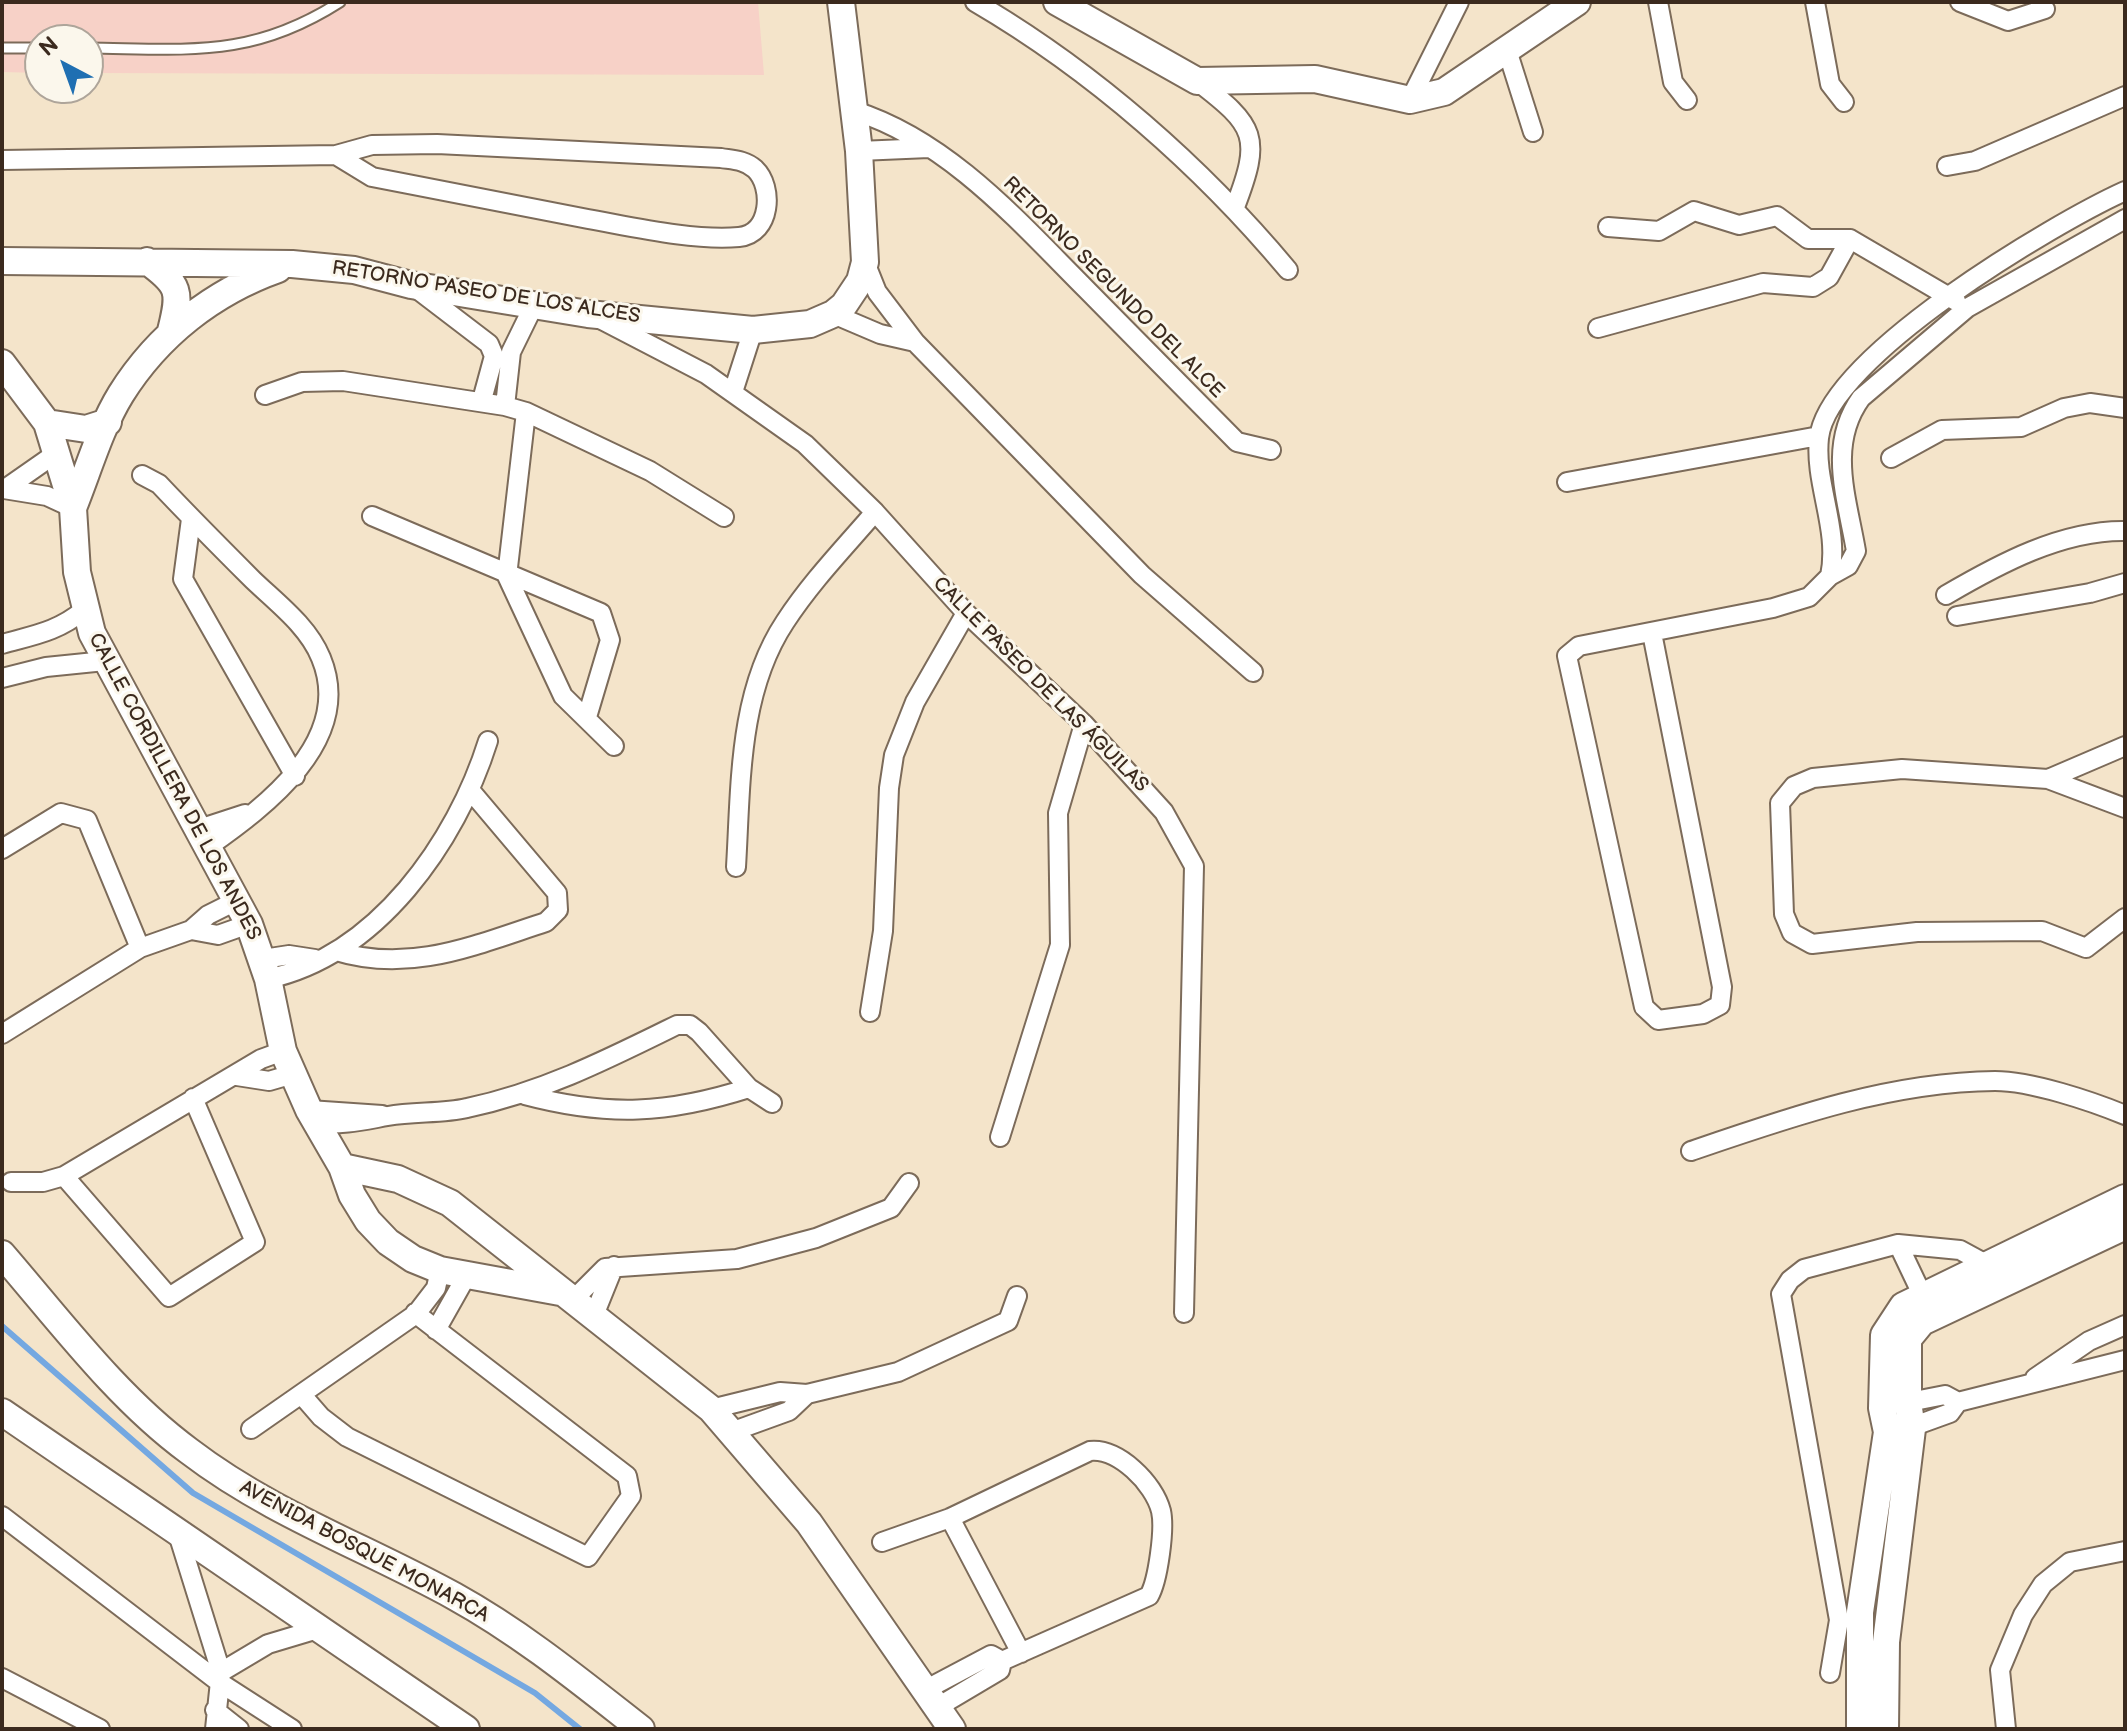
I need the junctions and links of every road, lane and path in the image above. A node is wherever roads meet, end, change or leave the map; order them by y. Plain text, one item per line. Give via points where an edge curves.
1 (340, 2) edge
2 (841, 2) edge
3 (975, 2) edge
4 (1057, 2) edge
5 (1459, 2) edge
6 (1577, 2) edge
7 (1658, 2) edge
8 (1815, 2) edge
9 (1960, 2) edge
10 (2045, 9) dead end
11 (2, 48) edge
12 (24, 48) edge
13 (104, 48) edge
14 (1507, 50) junction
15 (1197, 81) junction
16 (2125, 96) edge
17 (1410, 100) junction
18 (1687, 100) dead end
19 (1844, 102) dead end
20 (855, 111) junction
21 (1533, 132) dead end
22 (929, 148) junction
23 (859, 151) junction
24 (336, 155) junction
25 (2, 160) edge
26 (1947, 166) dead end
27 (2125, 191) edge
28 (1235, 207) junction
29 (2125, 219) edge
30 (1608, 227) dead end
31 (1850, 239) junction
32 (147, 261) junction
33 (865, 262) junction
34 (292, 264) junction
35 (6, 269) edge
36 (1288, 270) dead end
37 (411, 285) junction
38 (1948, 296) junction
39 (535, 303) junction
40 (1967, 308) junction
41 (588, 314) junction
42 (833, 314) junction
43 (1598, 328) dead end
44 (753, 330) junction
45 (171, 331) junction
46 (915, 342) junction
47 (2, 363) edge
48 (733, 392) junction
49 (265, 395) dead end
50 (493, 403) junction
51 (2125, 408) edge
52 (526, 412) junction
53 (108, 422) junction
54 (47, 423) junction
55 (1819, 436) junction
56 (1271, 450) dead end
57 (55, 454) junction
58 (1839, 455) junction
59 (1820, 458) junction
60 (1891, 458) dead end
61 (142, 475) dead end
62 (1567, 482) dead end
63 (3, 489) edge
64 (73, 508) junction
65 (875, 512) junction
66 (372, 516) dead end
67 (724, 517) dead end
68 (191, 519) junction
69 (2125, 531) edge
70 (507, 576) junction
71 (1830, 576) junction
72 (2125, 583) edge
73 (1946, 595) dead end
74 (84, 610) junction
75 (966, 613) junction
76 (1957, 616) dead end
77 (1652, 633) junction
78 (37, 638) junction
79 (2, 644) edge
80 (105, 661) junction
81 (46, 667) junction
82 (1253, 672) dead end
83 (2, 678) edge
84 (587, 717) junction
85 (1084, 724) junction
86 (488, 741) dead end
87 (614, 746) dead end
88 (2125, 746) edge
89 (295, 776) junction
90 (2048, 779) junction
91 (470, 790) junction
92 (2125, 808) edge
93 (203, 838) junction
94 (2, 849) edge
95 (736, 867) dead end
96 (238, 900) junction
97 (2125, 918) edge
98 (249, 924) junction
99 (191, 930) junction
100 (140, 948) junction
101 (336, 951) junction
102 (265, 969) junction
103 (870, 1012) dead end
104 (2, 1034) edge
105 (288, 1062) junction
106 (237, 1076) junction
107 (749, 1088) junction
108 (524, 1095) junction
109 (193, 1098) junction
110 (772, 1103) dead end
111 (2125, 1115) edge
112 (313, 1116) junction
113 (1000, 1137) dead end
114 (1691, 1151) dead end
115 (342, 1167) junction
116 (64, 1176) junction
117 (11, 1182) dead end
118 (909, 1183) dead end
119 (2125, 1198) edge
120 (2125, 1226) edge
121 (495, 1237) junction
122 (1898, 1244) junction
123 (2, 1254) edge
124 (1990, 1263) junction
125 (614, 1266) junction
126 (440, 1270) junction
127 (474, 1275) junction
128 (2008, 1282) junction
129 (566, 1296) junction
130 (1017, 1296) dead end
131 (1928, 1307) junction
132 (415, 1313) junction
133 (1184, 1313) dead end
134 (593, 1318) junction
135 (2125, 1325) edge
136 (436, 1330) junction
137 (2125, 1360) edge
138 (2025, 1385) junction
139 (301, 1394) junction
140 (807, 1394) junction
141 (1908, 1402) junction
142 (1958, 1402) junction
143 (711, 1409) junction
144 (2, 1412) edge
145 (1894, 1423) junction
146 (251, 1429) dead end
147 (731, 1432) junction
148 (2, 1516) edge
149 (950, 1518) junction
150 (178, 1534) junction
151 (882, 1542) dead end
152 (2125, 1551) edge
153 (318, 1629) junction
154 (1021, 1653) junction
155 (1830, 1673) dead end
156 (220, 1677) junction
157 (2, 1678) edge
158 (929, 1699) junction
159 (215, 1720) edge
160 (100, 1729) edge
161 (239, 1729) edge
162 (292, 1729) edge
163 (466, 1729) edge
164 (641, 1729) edge
165 (952, 1729) edge
166 (1860, 1729) edge
167 (1885, 1729) edge
168 (2006, 1729) edge

1 - 13 lane via 304,25 267,39 212,49
2 - 20 street
3 - 28 street via 1088,80
4 - 15 street
5 - 17 street
6 - 14 street
7 - 18 street via 1673,82
8 - 19 street via 1830,84
9 - 10 street via 2008,21
11 - 12 lane
14 - 17 street via 1444,92
14 - 21 street
15 - 17 street via 1315,79
15 - 28 street via 1238,117 1252,144 1251,165
16 - 26 street via 1975,161
20 - 22 street, RETORNO SEGUNDO DEL ALCE via 894,125
20 - 23 street
22 - 23 street
22 - 56 street, RETORNO SEGUNDO DEL ALCE via 1006,209 1237,442
23 - 33 street
24 - 24 street via 372,177 645,230 738,237 755,231 765,214 766,186 743,161 437,144 372,145
24 - 25 street
27 - 38 street via 2052,229
28 - 36 street
29 - 40 street
30 - 31 street via 1659,231 1694,211 1739,225 1777,216 1808,239
31 - 38 street
31 - 43 street via 1829,277 1813,287 1763,283
32 - 34 street
32 - 35 street
32 - 45 street via 177,291
33 - 42 street via 853,294
33 - 46 street via 877,292
34 - 37 street, RETORNO PASEO DE LOS ALCES via 354,270
34 - 45 street via 228,290
37 - 39 street, RETORNO PASEO DE LOS ALCES
37 - 50 street via 489,344 494,356
38 - 40 street
38 - 55 street via 1849,383
39 - 41 street, RETORNO PASEO DE LOS ALCES
39 - 50 street
40 - 58 street via 1861,398 1848,416
41 - 44 street, RETORNO PASEO DE LOS ALCES
41 - 48 street, CALLE PASEO DE LAS ÁGUILAS
42 - 44 street, RETORNO PASEO DE LOS ALCES via 797,327
42 - 46 street
44 - 48 street
45 - 53 street via 122,393
46 - 82 street via 1142,575
47 - 54 street, CALLE CORDILLERA DE LOS ANDES
48 - 65 street, CALLE PASEO DE LAS ÁGUILAS via 805,444
49 - 50 street via 302,382 343,381
50 - 52 street
51 - 60 street via 2090,403 2021,427 1942,430
52 - 67 street via 650,471
52 - 70 street
53 - 54 street via 86,429
53 - 64 street
54 - 57 street, CALLE CORDILLERA DE LOS ANDES
55 - 59 street
55 - 62 street
57 - 63 street
57 - 64 street, CALLE CORDILLERA DE LOS ANDES
58 - 59 street
58 - 71 street via 1856,551 1848,566
59 - 71 street via 1833,544
61 - 68 street via 159,484
63 - 64 street via 47,496
64 - 74 street, CALLE CORDILLERA DE LOS ANDES
65 - 75 street, CALLE PASEO DE LAS ÁGUILAS
65 - 95 street via 784,623 756,685 744,742
66 - 70 street
68 - 89 street via 183,579
68 - 89 street via 300,626 321,659 327,691 324,719
69 - 73 street via 2051,545 1996,566
70 - 84 street via 563,696
70 - 84 street via 601,613 610,640
71 - 77 street via 1809,597
72 - 76 street
74 - 78 street via 65,626
74 - 80 street, CALLE CORDILLERA DE LOS ANDES
75 - 85 street, CALLE PASEO DE LAS ÁGUILAS
75 - 103 street via 915,702 894,755 883,931
77 - 77 street via 1722,987 1720,1005 1709,1012 1658,1020 1644,1007 1567,656 1579,646
78 - 79 street
78 - 81 street
80 - 81 street
80 - 93 street, CALLE CORDILLERA DE LOS ANDES
81 - 83 street
84 - 87 street
85 - 113 street via 1058,813 1060,945
85 - 133 street, CALLE PASEO DE LAS ÁGUILAS via 1164,812 1194,866
86 - 91 street
88 - 90 street
89 - 93 street via 263,808
90 - 92 street
90 - 97 street via 1902,769 1813,778 1794,786 1780,803 1784,914 1792,933 1812,944 1917,932 2042,931 2086,948
91 - 101 street via 415,881
91 - 101 street via 557,893 558,910 546,922 443,955 384,962
93 - 96 street, CALLE CORDILLERA DE LOS ANDES
94 - 100 street via 61,813 87,820
96 - 98 street, CALLE CORDILLERA DE LOS ANDES
96 - 99 street
98 - 99 street via 218,935
98 - 102 street, CALLE CORDILLERA DE LOS ANDES
99 - 100 street
100 - 104 street
101 - 102 street via 315,959 289,955
102 - 105 street, CALLE CORDILLERA DE LOS ANDES
105 - 106 street
105 - 106 street via 269,1081
105 - 112 street, CALLE CORDILLERA DE LOS ANDES
106 - 109 street
107 - 108 street via 706,1102 614,1112
107 - 108 street via 699,1032 677,1025 576,1076
107 - 110 street
108 - 112 street via 463,1110 388,1116 345,1110
109 - 116 street
109 - 116 street via 255,1242 169,1297
111 - 114 street via 2090,1100 1998,1081 1904,1089 1809,1110
112 - 115 street, CALLE CORDILLERA DE LOS ANDES
115 - 121 street, CALLE CORDILLERA DE LOS ANDES via 424,1190
115 - 126 street, CALLE CORDILLERA DE LOS ANDES via 368,1221 388,1242
116 - 117 street
118 - 125 street via 891,1208 816,1238 737,1259
119 - 124 street
120 - 128 street
121 - 127 street via 497,1255
121 - 129 street, CALLE CORDILLERA DE LOS ANDES
122 - 124 street via 1960,1250
122 - 131 street
122 - 155 street via 1804,1269 1781,1294 1839,1620
123 - 164 street, AVENIDA BOSQUE MONARCA via 113,1381 188,1451 317,1529 455,1596 533,1646
124 - 128 street
124 - 131 street
125 - 129 street
125 - 134 street
126 - 127 street, CALLE CORDILLERA DE LOS ANDES
126 - 132 street via 436,1288
127 - 129 street, CALLE CORDILLERA DE LOS ANDES
127 - 136 street
128 - 131 street
129 - 134 street, CALLE CORDILLERA DE LOS ANDES
130 - 140 street via 1008,1321 963,1345 898,1372
131 - 141 street via 1908,1339
131 - 145 street via 1903,1306 1884,1335
132 - 136 street
132 - 139 street
134 - 143 street, CALLE CORDILLERA DE LOS ANDES
135 - 138 street via 2089,1341
136 - 139 street via 627,1476 631,1496 588,1557 347,1437
137 - 138 street
138 - 142 street
139 - 146 street
140 - 143 street via 780,1392
140 - 147 street via 789,1411
141 - 142 street via 1945,1395
141 - 145 street
142 - 145 street via 1950,1413
143 - 147 street, CALLE CORDILLERA DE LOS ANDES
144 - 150 street
145 - 166 street via 1860,1612
145 - 167 street
147 - 158 street, CALLE CORDILLERA DE LOS ANDES via 817,1535
148 - 156 street
149 - 151 street
149 - 154 street
149 - 154 street via 1090,1451 1118,1456 1153,1493 1161,1512 1156,1584 1149,1596
150 - 153 street
150 - 156 street
152 - 168 street via 2070,1562 2043,1584 2023,1615 2000,1670
153 - 156 street via 268,1644
153 - 163 street
154 - 158 street via 1002,1661 991,1655
156 - 159 street
156 - 162 street
157 - 160 street
158 - 165 street, CALLE CORDILLERA DE LOS ANDES
159 - 161 street

